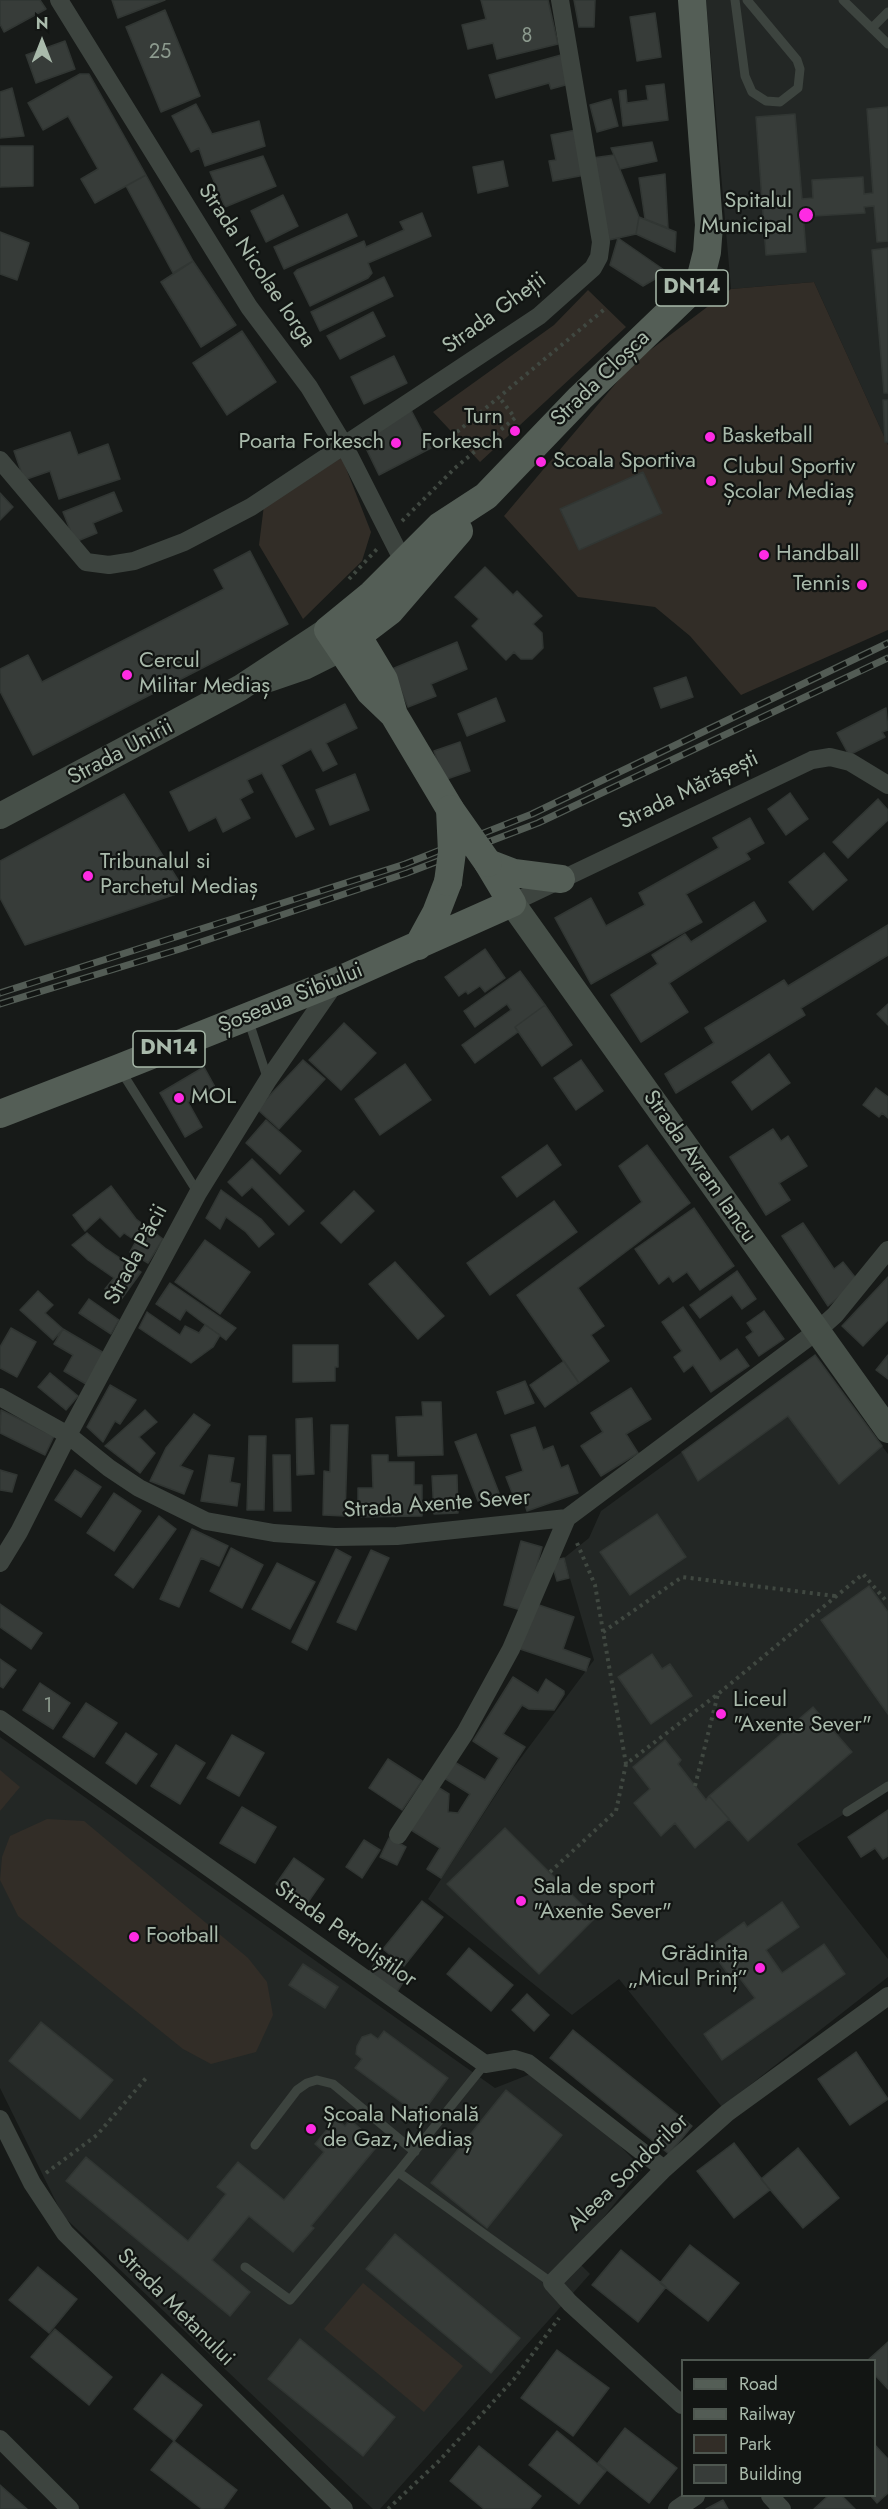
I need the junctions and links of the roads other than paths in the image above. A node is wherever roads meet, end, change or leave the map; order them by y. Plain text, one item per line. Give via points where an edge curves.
1 (59, 0) edge
2 (560, 0) edge
3 (692, 0) edge
4 (735, 0) edge
5 (747, 0) edge
6 (843, 0) edge
7 (888, 12) edge
8 (872, 28) junction
9 (888, 44) edge
10 (344, 445) junction
11 (0, 460) edge
12 (486, 496) junction
13 (404, 563) junction
14 (343, 633) junction
15 (888, 785) edge
16 (450, 809) junction
17 (0, 816) edge
18 (488, 863) junction
19 (561, 879) junction
20 (512, 903) junction
21 (418, 946) junction
22 (337, 981) junction
23 (247, 1017) junction
24 (119, 1068) junction
25 (268, 1080) junction
26 (0, 1114) edge
27 (198, 1193) junction
28 (888, 1250) edge
29 (817, 1331) junction
30 (0, 1397) edge
31 (888, 1430) edge
32 (68, 1435) junction
33 (567, 1518) junction
34 (0, 1563) edge
35 (0, 1719) edge
36 (888, 1786) edge
37 (847, 1812) dead end
38 (398, 1835) dead end
39 (888, 1996) edge
40 (484, 2064) junction
41 (0, 2119) edge
42 (255, 2145) dead end
43 (415, 2151) junction
44 (664, 2169) junction
45 (398, 2172) junction
46 (245, 2267) dead end
47 (552, 2283) junction
48 (681, 2404) edge
49 (0, 2439) edge
50 (695, 2497) edge
51 (771, 2497) edge
52 (70, 2509) edge
53 (344, 2509) edge
54 (677, 2509) edge
55 (782, 2509) edge

1 - 10 street, Strada Nicolae Iorga via 249,307 309,387
2 - 10 street, Strada Gheții via 601,242 599,257 593,268 539,316
3 - 12 main road, Strada Cloșca / DN14 via 709,225 701,276 686,296
4 - 5 lane via 745,76 752,92 766,101 780,102 798,88 800,69
6 - 8 lane
7 - 8 lane
8 - 9 lane
10 - 11 street via 252,507 184,542 134,561 109,565 86,562
10 - 13 street, Strada Nicolae Iorga
12 - 13 main road, Strada Cloșca / DN14 via 440,526
12 - 14 main road via 390,611
13 - 14 main road, Strada Cloșca / DN14
14 - 16 main road via 384,680 394,715
14 - 17 main road, Strada Unirii
15 - 19 street, Strada Mărășești via 850,762 812,760
16 - 18 main road, bridge
16 - 21 main road, bridge via 452,852 448,882
18 - 19 main road via 514,873
18 - 20 main road
19 - 20 street, Strada Mărășești
20 - 21 main road, Șoseaua Sibiului / DN14
20 - 29 main road, Strada Avram Iancu
21 - 22 main road, Șoseaua Sibiului / DN14
22 - 23 main road, Șoseaua Sibiului / DN14
22 - 25 street, Strada Păcii
23 - 24 main road, Șoseaua Sibiului / DN14
23 - 25 lane
24 - 26 main road, Șoseaua Sibiului / DN14
24 - 27 lane
25 - 27 street, Strada Păcii
27 - 32 street, Strada Păcii
28 - 29 street
29 - 31 main road, Strada Avram Iancu
29 - 33 street
30 - 32 street, Strada Axente Sever
32 - 33 street, Strada Axente Sever via 139,1488 206,1521 240,1528 335,1537 397,1536
32 - 34 street, Strada Păcii
33 - 38 street via 511,1649 465,1733
35 - 40 street, Strada Petroliștilor
36 - 37 lane
39 - 44 street, Aleea Sondorilor via 727,2113
40 - 43 lane
40 - 44 street via 515,2059 528,2063
41 - 53 street, Strada Metanului via 32,2183 65,2232
42 - 43 lane via 297,2090 317,2080 333,2084
43 - 45 lane
44 - 47 street, Aleea Sondorilor
45 - 46 lane via 290,2300
45 - 47 lane
47 - 48 street
49 - 52 street
50 - 54 street
51 - 55 street

